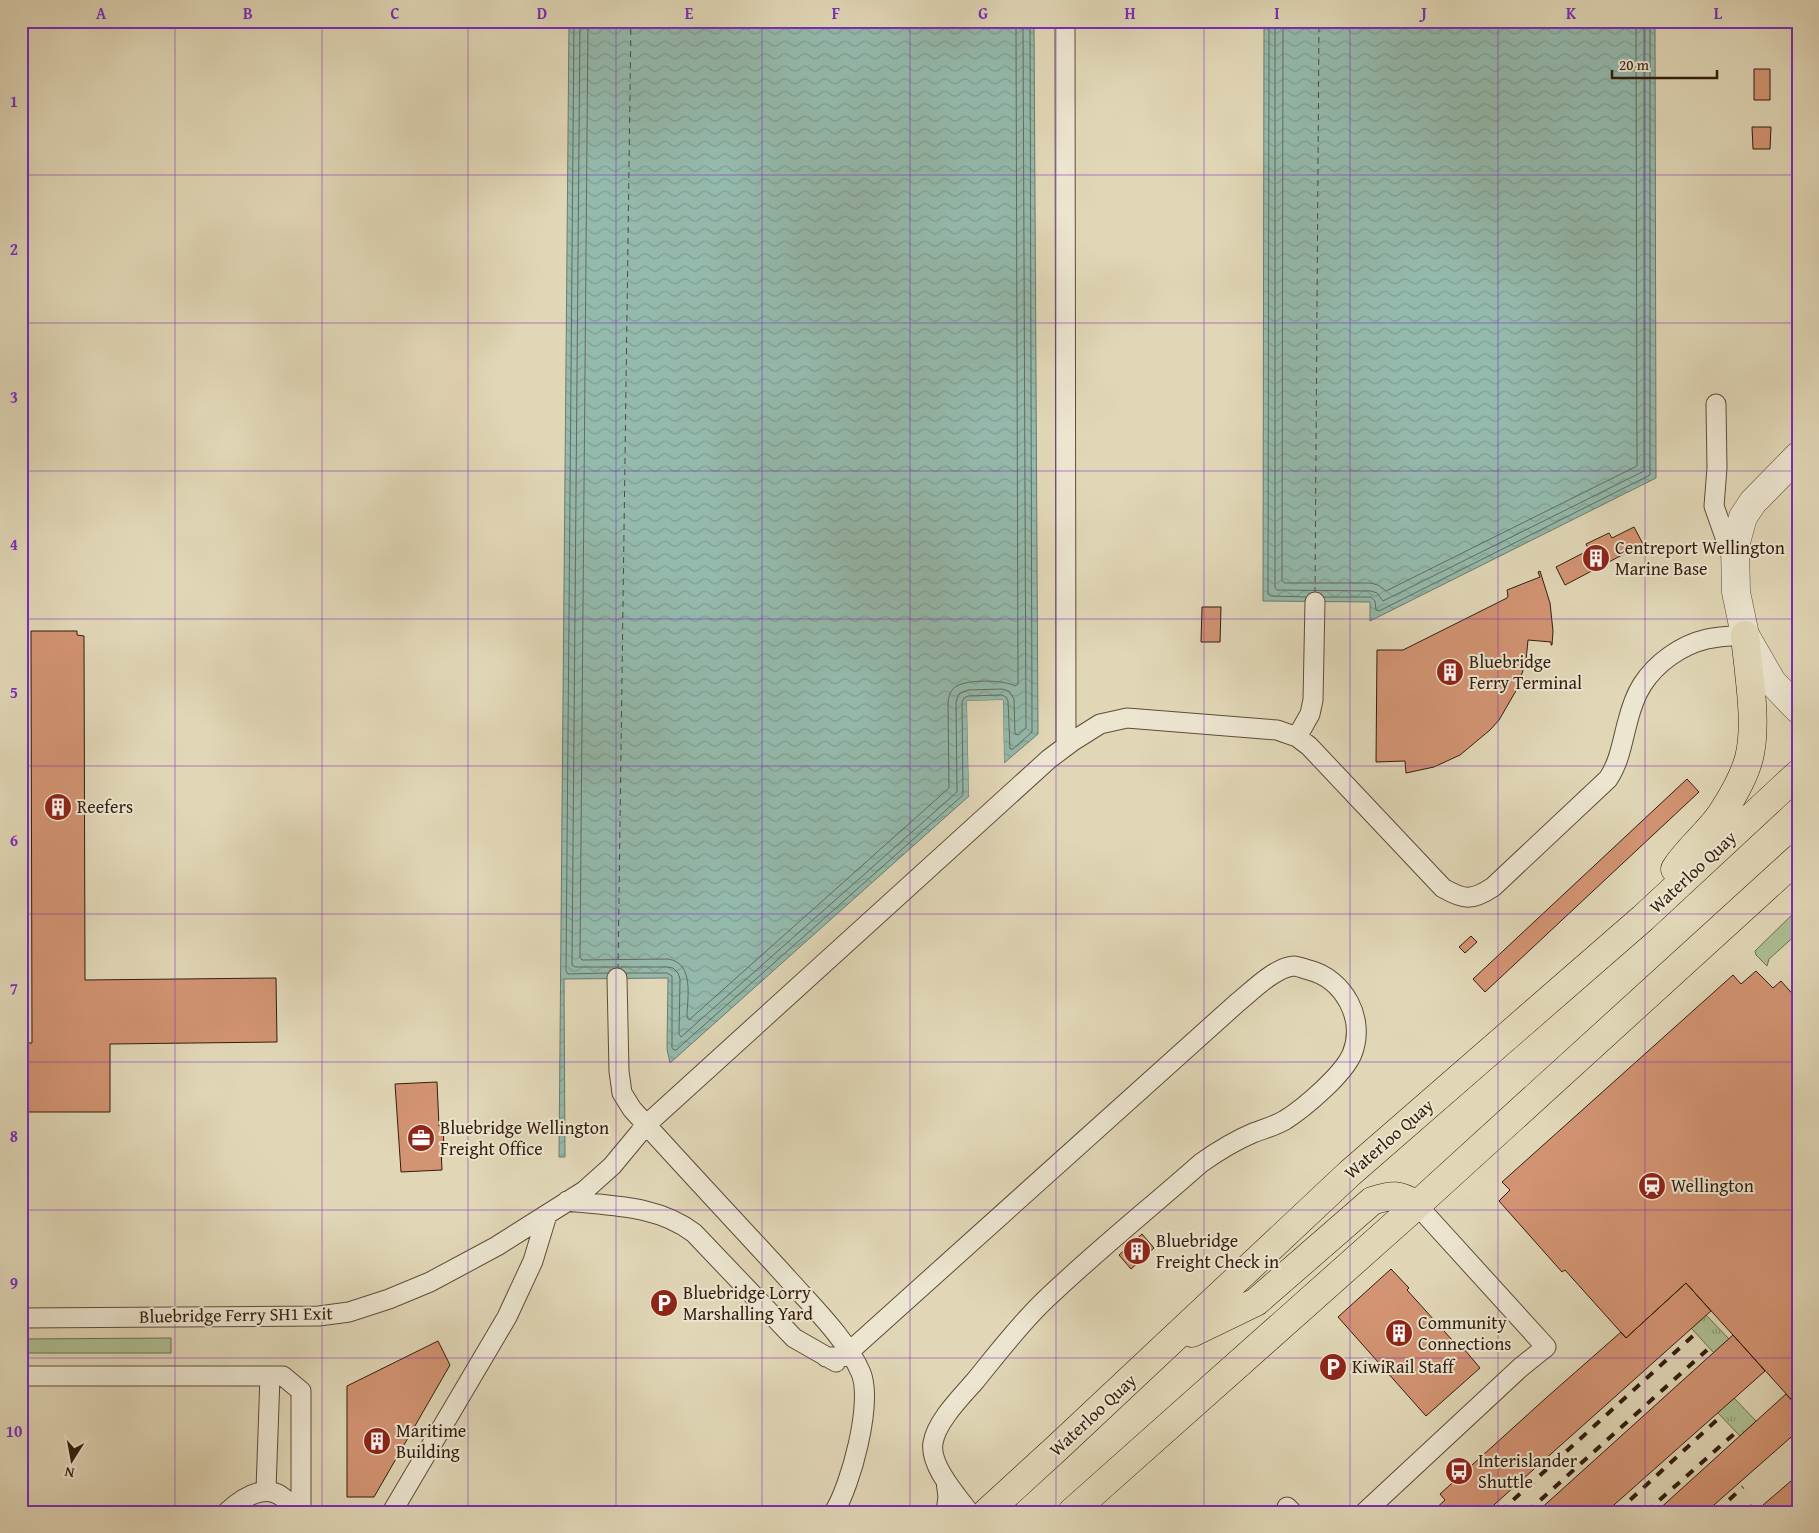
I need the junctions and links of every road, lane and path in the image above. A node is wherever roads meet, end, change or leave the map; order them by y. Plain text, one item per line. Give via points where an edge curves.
1 (1065, 21) edge
2 (1716, 404) dead end
3 (1798, 456) edge
4 (1736, 567) junction
5 (1315, 602) dead end
6 (1745, 635) junction
7 (1798, 709) edge
8 (1297, 737) junction
9 (1066, 746) junction
10 (1798, 774) edge
11 (1798, 858) edge
12 (1643, 918) junction
13 (618, 978) dead end
14 (646, 1125) junction
15 (567, 1201) junction
16 (1417, 1205) junction
17 (547, 1215) junction
18 (21, 1318) edge
19 (1168, 1344) junction
20 (850, 1351) junction
21 (826, 1357) junction
22 (862, 1375) junction
23 (21, 1376) edge
24 (270, 1376) junction
25 (946, 1480) junction
26 (266, 1490) junction
27 (227, 1512) edge
28 (295, 1512) edge
29 (301, 1512) edge
30 (392, 1512) edge
31 (834, 1512) edge
32 (946, 1512) edge
33 (969, 1512) edge
34 (987, 1512) edge
35 (1072, 1512) edge
36 (1365, 1512) edge

1 - 9 lane
2 - 4 lane via 1714,506
3 - 4 street via 1753,502 1743,517 1735,546
4 - 6 street
5 - 8 lane via 1313,700 1310,714
6 - 7 street via 1772,682
6 - 8 lane via 1707,639 1690,645 1662,663 1642,685 1627,722 1616,765 1608,779 1504,877 1479,896 1467,898 1442,888
6 - 12 main road via 1752,718 1749,758 1741,780 1721,814 1678,863
8 - 9 lane, Bluebridge Ferry SH1 Exit via 1277,730 1127,718 1100,724
9 - 14 lane, Bluebridge Ferry SH1 Exit
10 - 12 main road, Waterloo Quay
11 - 16 main road
12 - 19 main road, Waterloo Quay via 1350,1174
13 - 14 lane via 622,1093
14 - 15 lane, Bluebridge Ferry SH1 Exit via 612,1166 584,1191
14 - 20 lane
15 - 17 lane, Bluebridge Ferry SH1 Exit
15 - 21 lane via 638,1209 681,1222 794,1338
16 - 19 main road via 1394,1195 1372,1201 1256,1302
16 - 35 main road
16 - 36 lane via 1546,1347
17 - 18 lane, Bluebridge Ferry SH1 Exit via 430,1282 349,1312 319,1316
17 - 30 lane via 533,1261 507,1318
19 - 34 main road, Waterloo Quay
20 - 21 lane via 842,1357
20 - 22 lane
20 - 25 lane via 1267,979 1294,966 1332,980 1346,997 1353,1012 1356,1032 1352,1054 1337,1076 1284,1120 1224,1146 1201,1163 1044,1301 963,1394 936,1432 932,1450
21 - 22 lane
22 - 31 lane via 865,1396 860,1434 845,1490
23 - 24 lane
24 - 26 lane
24 - 29 lane via 283,1376 301,1391
25 - 32 lane
25 - 33 lane
26 - 27 lane via 244,1498
26 - 28 lane via 279,1494

